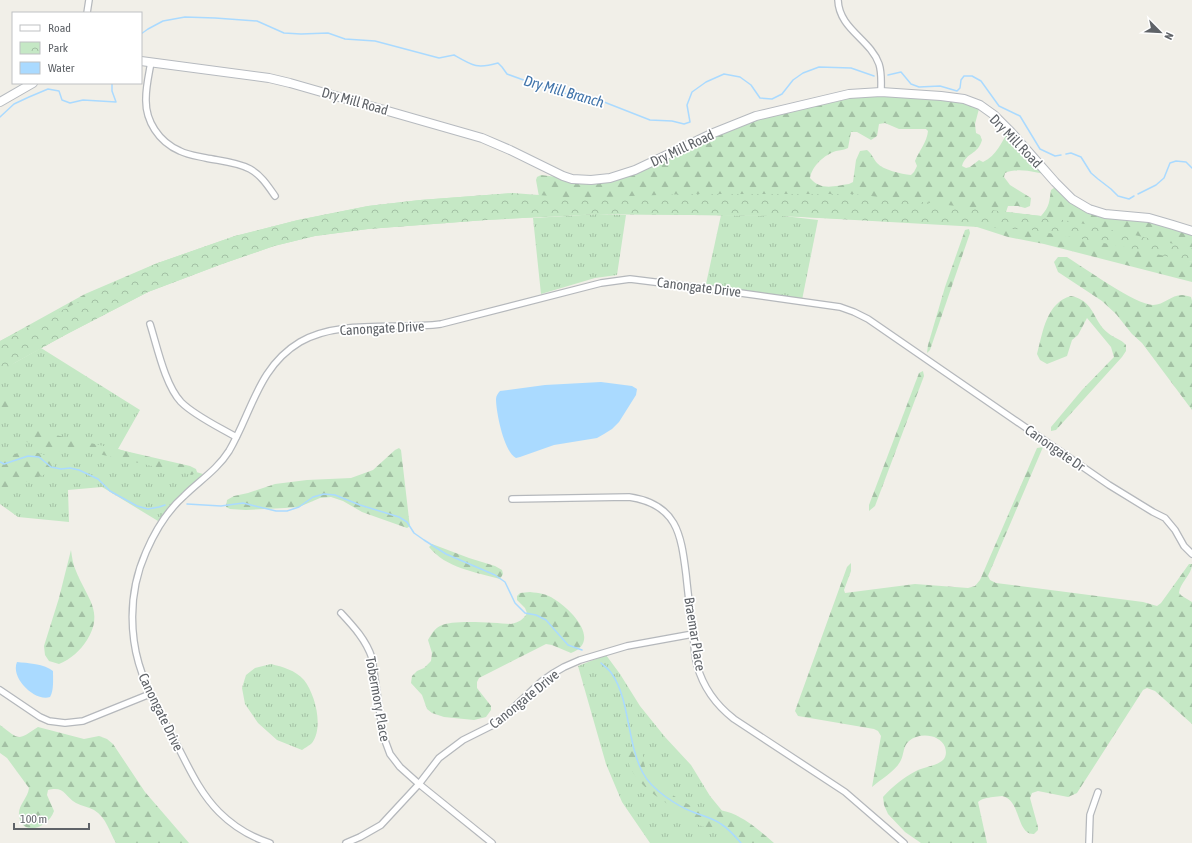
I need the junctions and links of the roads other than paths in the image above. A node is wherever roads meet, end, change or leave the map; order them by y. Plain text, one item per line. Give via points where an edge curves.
1 (89, 0) edge
2 (838, 0) edge
3 (87, 12) edge
4 (142, 61) edge
5 (152, 62) junction
6 (31, 84) edge
7 (881, 92) junction
8 (0, 102) edge
9 (275, 196) dead end
10 (1192, 231) edge
11 (150, 324) dead end
12 (911, 348) joint
13 (236, 437) junction
14 (512, 499) dead end
15 (1192, 554) edge
16 (341, 613) dead end
17 (693, 634) junction
18 (0, 690) edge
19 (150, 694) junction
20 (419, 784) junction
21 (1098, 792) dead end
22 (270, 843) edge
23 (346, 843) edge
24 (492, 843) edge
25 (904, 843) edge
26 (1089, 843) edge

1 - 3 street
2 - 7 street via 839,10 845,22 876,58 881,71
4 - 5 street, Dry Mill Road
5 - 7 street, Dry Mill Road via 290,83 482,138 563,176 591,180 610,178 635,170 756,116 849,94
5 - 9 street via 146,106 150,121 164,142 187,154 233,163 249,169 257,174
6 - 8 street
7 - 10 street, Dry Mill Road via 964,99 980,105 1011,132 1072,199 1089,209 1105,214 1149,218
11 - 13 street via 175,395 187,407
12 - 13 street, Canongate Drive via 868,319 833,306 640,280 613,280 446,323 340,329 311,337 292,348 271,368
12 - 15 street, Canongate Dr via 1109,486 1165,518
13 - 19 street, Canongate Drive via 218,465 170,511 152,540 140,567 134,596 132,626 139,667
14 - 17 street, Braemar Place via 629,497 646,501 661,509 675,526 682,544
16 - 20 street, Tobermory Place via 361,636 372,658 386,747 394,761
17 - 20 street, Canongate Drive via 631,645 564,667 542,681 497,723 463,740 446,752
17 - 25 street, Braemar Place via 701,677 723,710 740,724 845,792
18 - 19 street via 40,717 64,723 83,721
19 - 22 street, Canongate Drive via 197,783 211,804 241,830
20 - 23 street, Canongate Drive via 381,825
20 - 24 street, Tobermory Place
21 - 26 street via 1090,815

